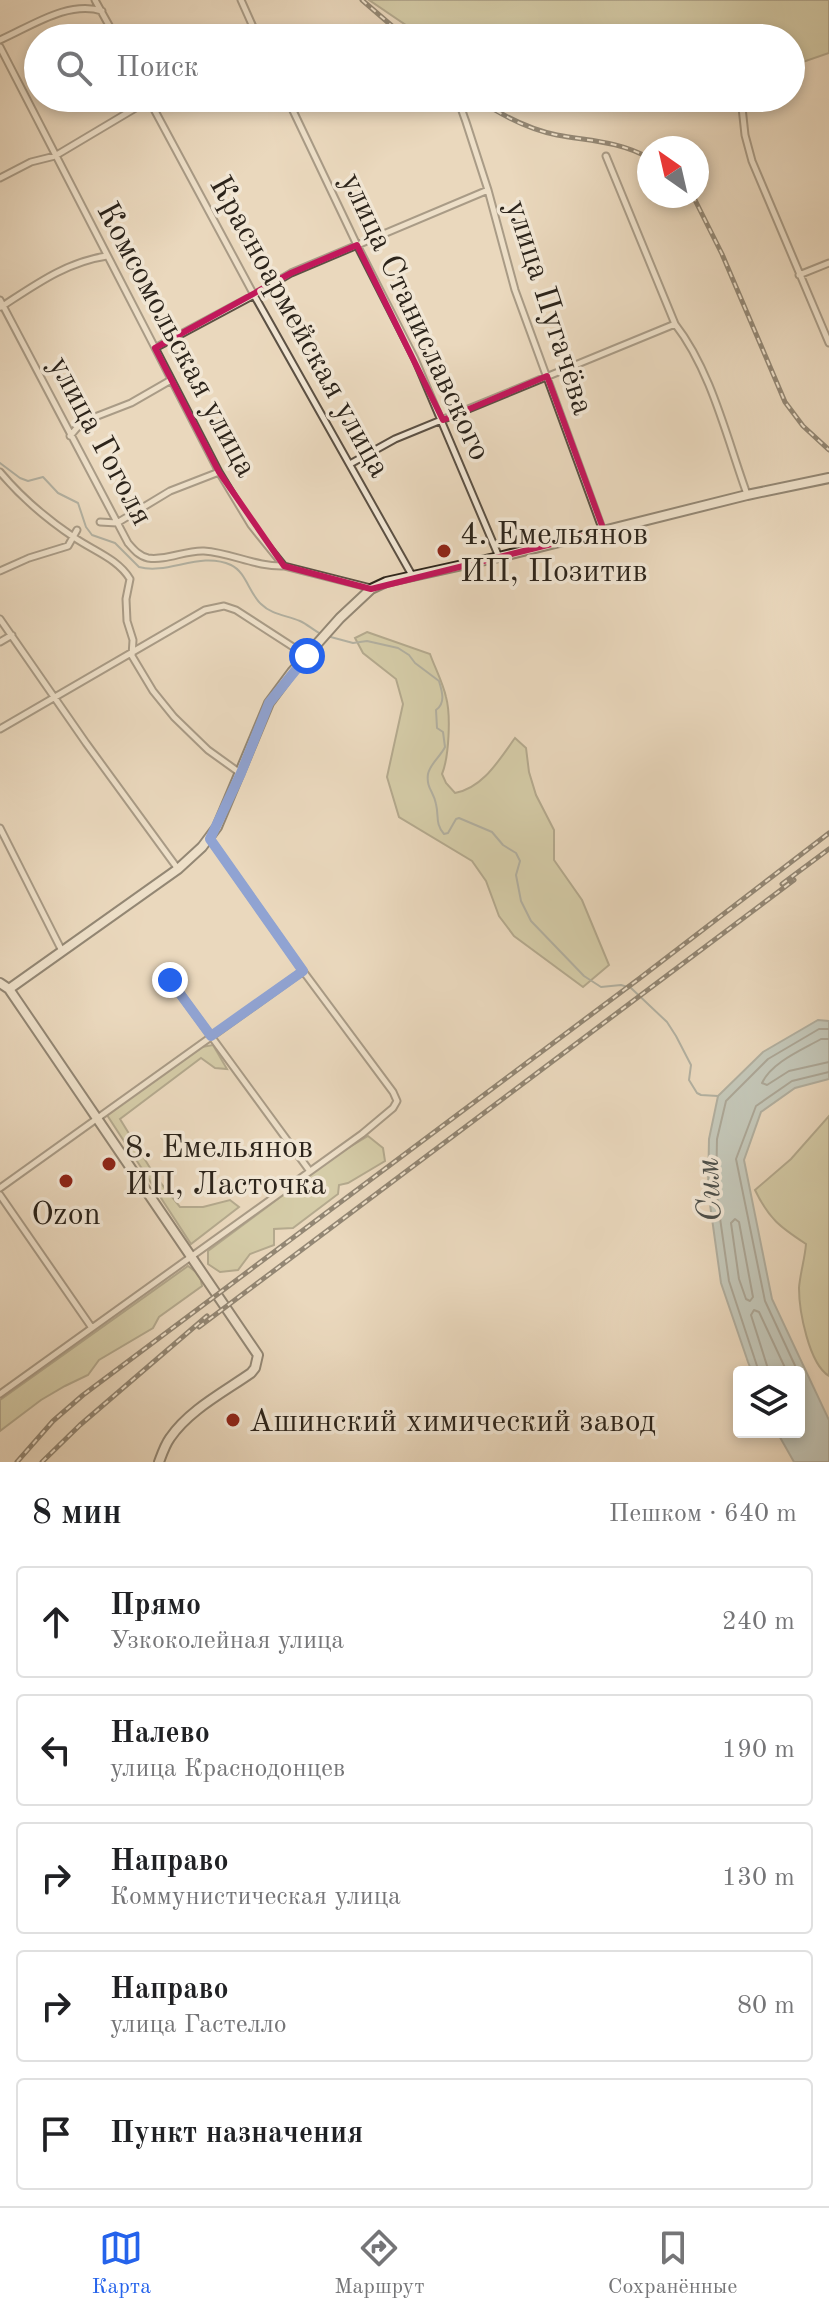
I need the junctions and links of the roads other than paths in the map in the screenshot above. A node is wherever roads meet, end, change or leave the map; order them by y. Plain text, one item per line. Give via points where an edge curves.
1 (95, 0) edge
2 (241, 0) edge
3 (102, 11) junction
4 (35, 24) edge
5 (109, 24) edge
6 (252, 24) edge
7 (24, 29) edge
8 (0, 40) edge
9 (0, 47) edge
10 (24, 95) edge
11 (33, 112) edge
12 (127, 112) edge
13 (155, 112) edge
14 (294, 112) edge
15 (462, 112) edge
16 (743, 112) edge
17 (55, 156) junction
18 (606, 156) dead end
19 (0, 178) edge
20 (488, 190) junction
21 (357, 245) junction
22 (107, 256) junction
23 (829, 263) edge
24 (799, 275) junction
25 (254, 295) junction
26 (1, 304) edge
27 (675, 324) junction
28 (829, 343) edge
29 (155, 348) junction
30 (547, 376) junction
31 (171, 380) junction
32 (443, 420) junction
33 (70, 436) junction
34 (350, 464) junction
35 (0, 472) edge
36 (219, 472) junction
37 (829, 478) edge
38 (747, 495) junction
39 (100, 522) dead end
40 (117, 523) junction
41 (77, 530) dead end
42 (604, 531) junction
43 (73, 536) junction
44 (499, 557) junction
45 (284, 566) junction
46 (0, 571) edge
47 (413, 578) junction
48 (371, 589) junction
49 (0, 619) edge
50 (12, 635) junction
51 (0, 642) edge
52 (131, 651) junction
53 (307, 656) junction
54 (55, 697) junction
55 (0, 729) edge
56 (241, 773) junction
57 (0, 828) edge
58 (210, 839) junction
59 (178, 869) junction
60 (62, 951) junction
61 (303, 971) junction
62 (170, 980) dead end
63 (0, 983) edge
64 (9, 989) junction
65 (0, 995) edge
66 (211, 1036) junction
67 (97, 1118) junction
68 (309, 1170) junction
69 (0, 1188) edge
70 (0, 1195) edge
71 (192, 1257) junction
72 (92, 1328) junction
73 (0, 1394) edge
74 (159, 1462) edge

1 - 3 street
2 - 6 street
3 - 4 street via 76,9
3 - 5 street
7 - 8 street
9 - 10 street, Комсомольская улица
11 - 17 street, Комсомольская улица
12 - 17 street
13 - 25 street, Красноармейская улица
14 - 21 street, улица Станиславского
15 - 20 street, улица Пугачёва
16 - 24 street via 752,161
17 - 19 street
17 - 22 street, Комсомольская улица
18 - 27 street
20 - 21 street
20 - 30 street, улица Пугачёва via 515,290
21 - 25 street
21 - 32 street, улица Станиславского
22 - 26 street via 61,270
22 - 29 street, Комсомольская улица
23 - 24 street
24 - 28 street
25 - 29 street
25 - 34 street, Красноармейская улица
26 - 33 street, улица Гоголя
27 - 30 street
27 - 38 street via 707,381
29 - 31 street, Комсомольская улица
30 - 32 street
30 - 42 street, улица Пугачёва
31 - 33 street via 82,422
31 - 36 street, Комсомольская улица
32 - 34 street
32 - 44 street, улица Станиславского
33 - 40 street, улица Гоголя
34 - 47 street, Красноармейская улица
35 - 43 street
36 - 40 street via 170,491
36 - 45 street, Комсомольская улица
37 - 38 street
38 - 42 street
39 - 40 street
40 - 45 street, улица Гоголя via 145,557 200,551
41 - 43 street
42 - 44 street
43 - 46 street via 68,546
43 - 52 street via 116,562 130,579 126,599
44 - 47 street
45 - 48 street
47 - 48 street
48 - 53 street
49 - 50 street
50 - 51 street
50 - 54 street
52 - 53 street via 205,610 224,606
52 - 54 street
52 - 56 street via 174,717
53 - 56 street via 269,703
54 - 55 street
54 - 59 street
56 - 58 street
57 - 60 street
58 - 59 street
58 - 61 street
59 - 60 street
60 - 64 street
61 - 66 street
61 - 68 street via 397,1101 362,1134
62 - 66 street
63 - 64 street
64 - 65 street
64 - 67 street
66 - 67 street
66 - 68 street
67 - 69 street
67 - 71 street
68 - 71 street
70 - 72 street
71 - 72 street
71 - 74 street via 255,1350 257,1361 251,1373 184,1422
72 - 73 street

